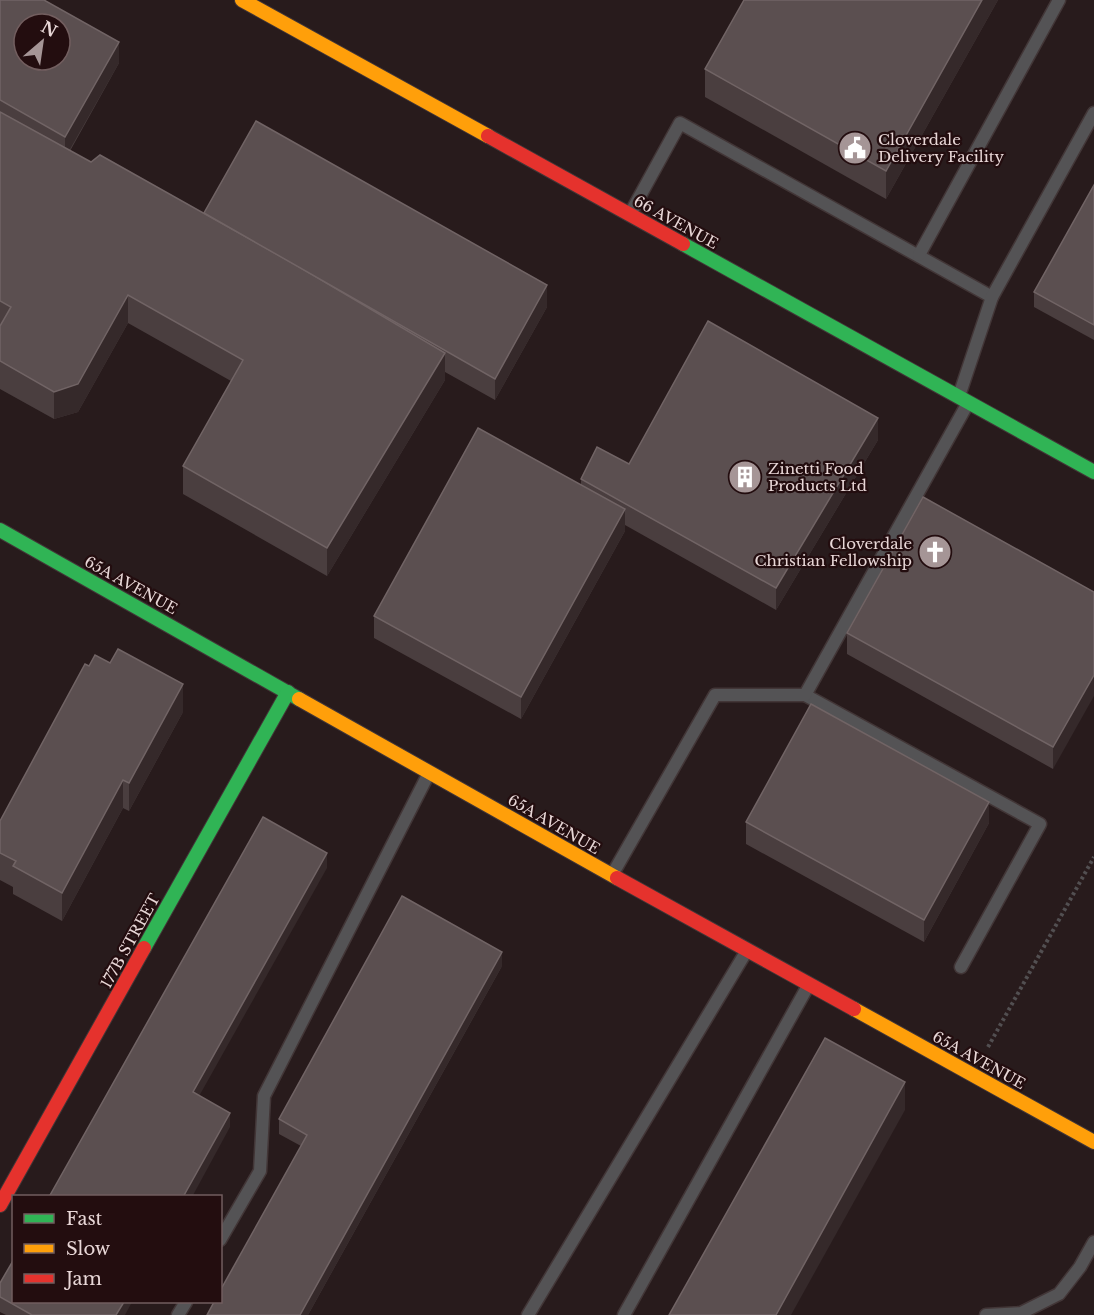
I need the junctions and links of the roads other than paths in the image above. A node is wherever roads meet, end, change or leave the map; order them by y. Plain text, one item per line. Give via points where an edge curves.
1 (242, 0) edge
2 (1059, 0) edge
3 (1094, 113) edge
4 (630, 215) junction
5 (919, 255) junction
6 (992, 297) junction
7 (964, 399) junction
8 (1094, 472) edge
9 (0, 530) edge
10 (288, 692) junction
11 (805, 695) junction
12 (430, 771) junction
13 (612, 875) junction
14 (747, 951) junction
15 (962, 967) dead end
16 (808, 985) junction
17 (1094, 1142) edge
18 (0, 1205) edge
19 (222, 1237) edge
20 (1094, 1242) edge
21 (528, 1315) edge
22 (624, 1315) edge
23 (986, 1315) edge

1 - 4 street, 66 AVENUE
2 - 5 lane
3 - 6 lane
4 - 5 lane via 680,123
4 - 7 street, 66 AVENUE
5 - 6 lane
6 - 7 lane
7 - 8 street, 66 AVENUE
7 - 11 lane
9 - 10 street, 65A AVENUE
10 - 12 street, 65A AVENUE
10 - 18 street, 177B STREET
11 - 13 lane via 715,695
11 - 15 lane via 1040,824
12 - 13 street, 65A AVENUE
12 - 19 lane via 264,1096 260,1171
13 - 14 street, 65A AVENUE
14 - 16 street, 65A AVENUE
14 - 21 lane
16 - 17 street, 65A AVENUE
16 - 22 lane
20 - 23 lane via 1059,1294 1021,1313

